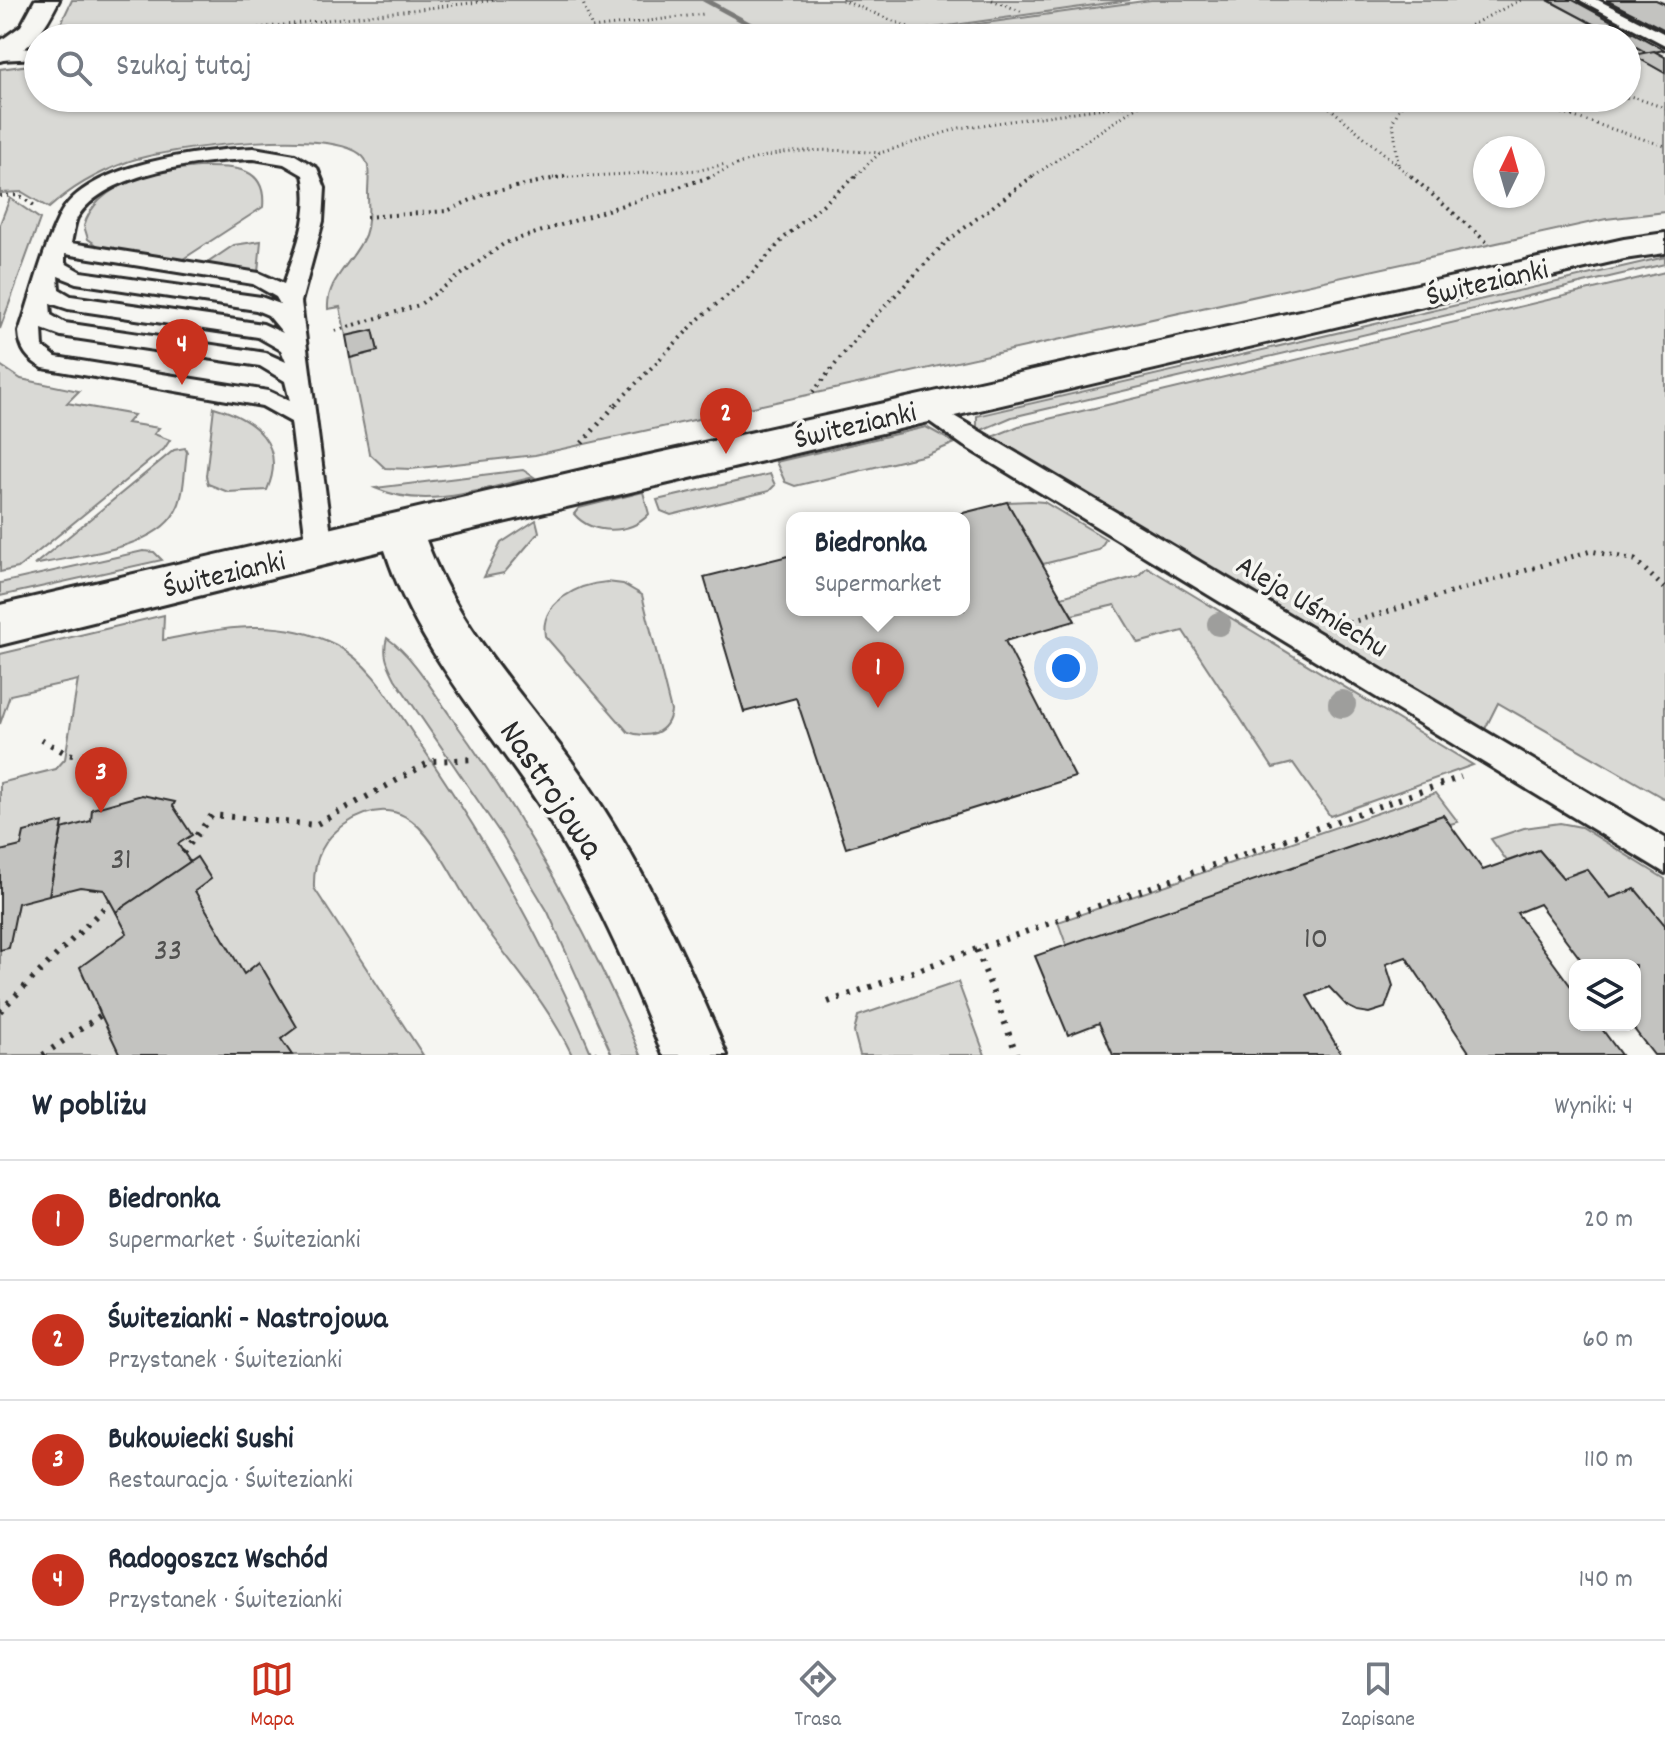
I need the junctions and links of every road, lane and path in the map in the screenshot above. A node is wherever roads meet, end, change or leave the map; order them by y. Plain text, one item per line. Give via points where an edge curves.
1 (47, 0) edge
2 (496, 0) edge
3 (582, 0) edge
4 (842, 0) edge
5 (992, 0) edge
6 (1521, 0) edge
7 (1587, 0) edge
8 (1023, 12) dead end
9 (704, 14) dead end
10 (34, 24) edge
11 (293, 24) edge
12 (591, 24) edge
13 (624, 24) edge
14 (901, 24) edge
15 (1473, 24) edge
16 (1634, 24) edge
17 (1641, 28) edge
18 (24, 35) edge
19 (1665, 40) edge
20 (24, 53) edge
21 (0, 54) edge
22 (1641, 100) edge
23 (1665, 108) edge
24 (1075, 112) edge
25 (1126, 112) edge
26 (1335, 112) edge
27 (1396, 112) edge
28 (1559, 112) edge
29 (1665, 146) edge
30 (880, 153) junction
31 (731, 163) junction
32 (1398, 165) junction
33 (0, 196) edge
34 (47, 214) dead end
35 (366, 217) dead end
36 (61, 234) junction
37 (1665, 243) edge
38 (1493, 248) dead end
39 (54, 256) junction
40 (47, 280) junction
41 (290, 302) junction
42 (38, 305) junction
43 (294, 328) junction
44 (335, 331) dead end
45 (297, 357) junction
46 (301, 387) junction
47 (808, 399) dead end
48 (927, 408) junction
49 (307, 428) junction
50 (574, 451) dead end
51 (400, 530) junction
52 (320, 550) junction
53 (1665, 589) edge
54 (0, 625) edge
55 (1301, 638) junction
56 (41, 739) dead end
57 (482, 759) dead end
58 (108, 761) dead end
59 (1474, 771) dead end
60 (183, 853) dead end
61 (1665, 857) edge
62 (110, 902) dead end
63 (977, 950) junction
64 (828, 1002) dead end
65 (0, 1011) edge
66 (101, 1015) dead end
67 (603, 1050) dead end
68 (43, 1055) edge
69 (595, 1055) edge
70 (695, 1055) edge
71 (1017, 1055) edge

1 - 10 street
2 - 11 path
3 - 12 path
4 - 14 path
5 - 8 path
6 - 15 path
7 - 16 lane
9 - 13 path
17 - 19 lane
18 - 21 street
20 - 21 lane
22 - 23 path
24 - 30 path via 960,128
25 - 47 path via 946,242 867,325
26 - 32 path
27 - 32 path via 1391,134
28 - 29 path
30 - 31 path via 802,150
30 - 50 path via 639,377
31 - 35 path via 700,170 571,175 484,194 447,211
31 - 44 path via 704,181 505,243 419,305
32 - 38 path
33 - 34 path via 19,195
36 - 39 lane
36 - 41 lane via 61,244 82,254 259,279
36 - 41 lane via 69,214 87,196 148,167 203,157 290,159 311,172 314,187 312,229
37 - 48 street, Świtezianki
39 - 40 lane
39 - 43 lane via 61,273 261,304
40 - 42 lane
40 - 45 lane via 53,297 68,302 263,331 289,345
41 - 43 lane
42 - 46 lane via 45,323 61,329 266,360 287,371
42 - 49 lane via 30,346 51,363 268,399 300,416
43 - 45 lane
45 - 46 lane
46 - 49 lane
48 - 51 street, Świtezianki
48 - 55 lane, Aleja Uśmiechu
49 - 52 lane
51 - 52 street, Świtezianki
51 - 70 street, Nastrojowa via 418,585 438,622 563,795 629,904
52 - 54 street, Świtezianki
53 - 55 path via 1635,560 1591,551
55 - 61 lane, Aleja Uśmiechu
56 - 58 path via 67,754
57 - 60 path via 432,761 315,825 212,815
59 - 63 path
62 - 65 path
63 - 64 path
63 - 71 path
66 - 68 path
67 - 69 path

